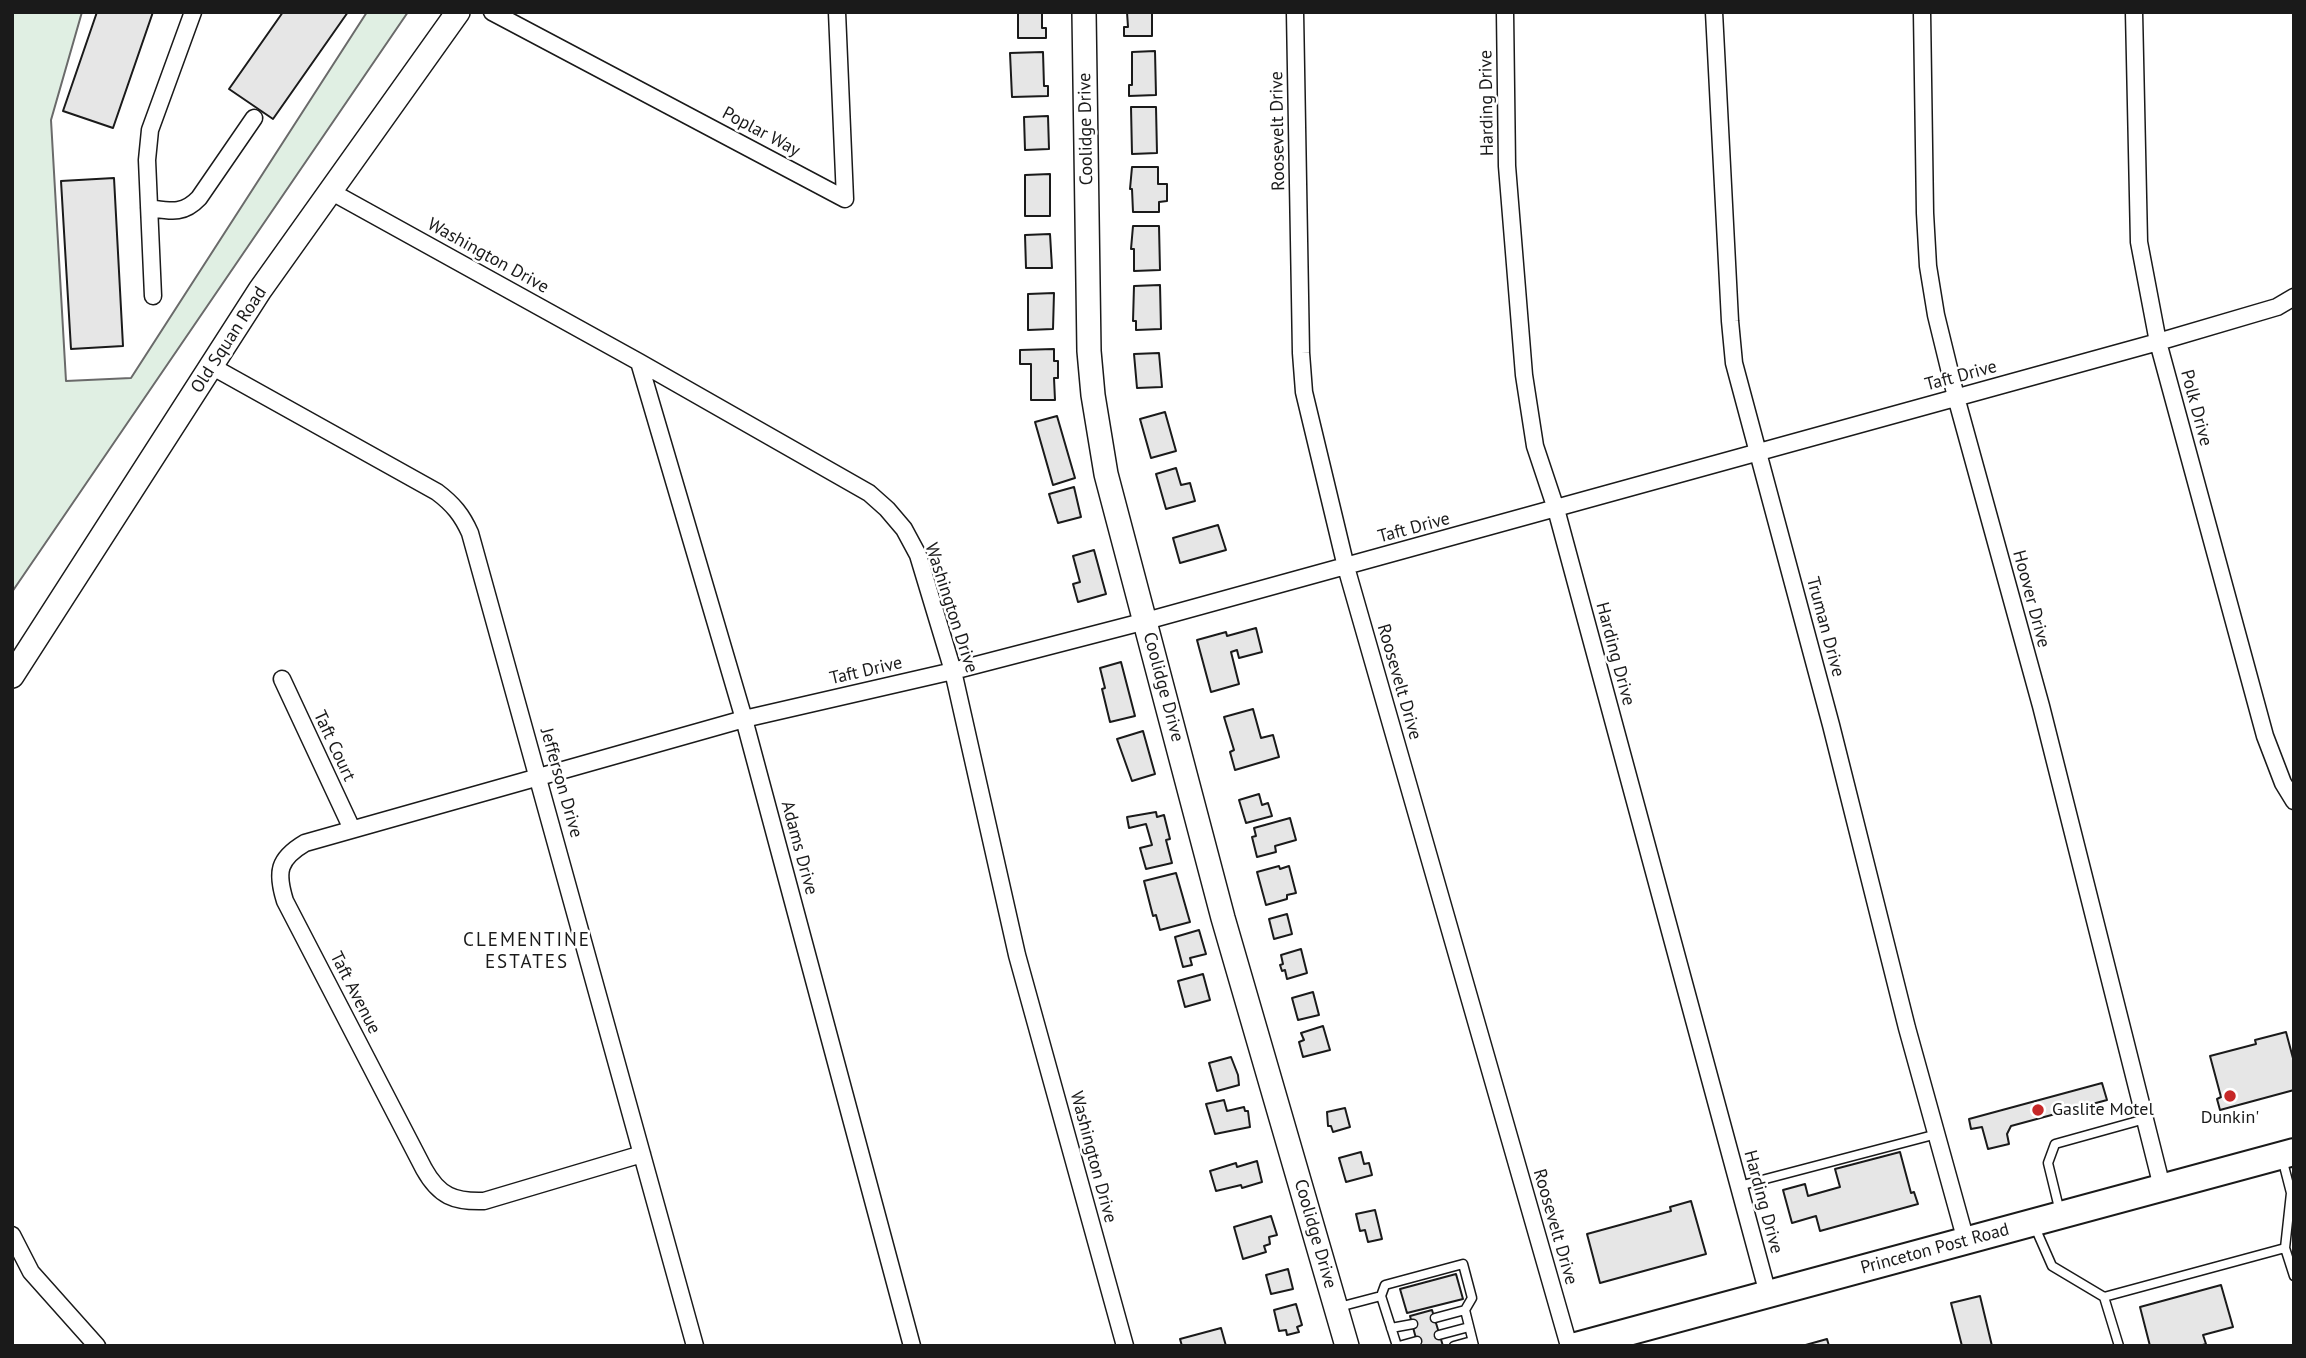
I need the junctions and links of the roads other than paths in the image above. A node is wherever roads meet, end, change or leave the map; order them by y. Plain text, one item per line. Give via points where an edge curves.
1 (193, 12) edge
2 (458, 12) edge
3 (492, 12) edge
4 (837, 12) edge
5 (1084, 12) edge
6 (1295, 12) edge
7 (1505, 12) edge
8 (1714, 12) edge
9 (1922, 12) edge
10 (2134, 12) edge
11 (254, 118) dead end
12 (330, 191) junction
13 (149, 208) junction
14 (153, 296) dead end
15 (2294, 297) edge
16 (2158, 342) junction
17 (639, 362) junction
18 (211, 366) junction
19 (1956, 397) junction
20 (1758, 452) junction
21 (1556, 509) junction
22 (1346, 566) junction
23 (1146, 621) junction
24 (953, 671) junction
25 (13, 675) edge
26 (282, 679) dead end
27 (744, 719) junction
28 (539, 776) junction
29 (2294, 801) edge
30 (352, 829) junction
31 (2145, 1119) junction
32 (1937, 1134) junction
33 (642, 1154) junction
34 (2287, 1154) edge
35 (1739, 1186) junction
36 (2162, 1187) junction
37 (2061, 1215) junction
38 (2032, 1223) junction
39 (12, 1235) edge
40 (1966, 1241) junction
41 (2286, 1248) junction
42 (2294, 1276) edge
43 (1768, 1294) junction
44 (1381, 1296) junction
45 (2104, 1297) junction
46 (1336, 1308) junction
47 (1465, 1310) junction
48 (1434, 1318) dead end
49 (1413, 1324) dead end
50 (1469, 1327) junction
51 (1391, 1328) junction
52 (1439, 1335) dead end
53 (1417, 1341) dead end
54 (1473, 1343) edge
55 (97, 1346) edge
56 (695, 1346) edge
57 (912, 1346) edge
58 (1125, 1346) edge
59 (1347, 1346) edge
60 (1398, 1346) edge
61 (1454, 1346) edge
62 (1569, 1346) edge
63 (1576, 1346) edge
64 (2119, 1346) edge

1 - 13 street via 150,130
2 - 12 street, Old Squan Road
3 - 4 street, Poplar Way via 845,199
5 - 23 street, Coolidge Drive via 1093,395 1106,474
6 - 22 street, Roosevelt Drive via 1304,392
7 - 21 street, Harding Drive via 1507,166 1524,375 1535,446
8 - 20 street, Truman Drive via 1734,363
9 - 19 street, Hoover Drive via 1928,266
10 - 16 street, Polk Drive via 2139,242
11 - 13 street via 190,207 174,211
12 - 17 street, Washington Drive
12 - 18 street, Old Squan Road
13 - 14 street
15 - 16 street, Taft Drive via 2277,307
16 - 19 street, Taft Drive
16 - 29 street, Polk Drive via 2265,736
17 - 24 street, Washington Drive via 869,493 887,509 918,555
17 - 27 street, Adams Drive
18 - 25 street, Old Squan Road
18 - 28 street, Jefferson Drive via 437,492 462,515
19 - 20 street, Taft Drive
19 - 31 street, Hoover Drive via 2044,719
20 - 21 street, Taft Drive
20 - 32 street, Truman Drive
21 - 22 street, Taft Drive
21 - 35 street, Harding Drive
22 - 23 street, Taft Drive
22 - 62 street, Roosevelt Drive
23 - 24 street, Taft Drive
23 - 46 street, Coolidge Drive via 1223,918
24 - 27 street, Taft Drive
24 - 58 street, Washington Drive via 1017,954
26 - 30 street, Taft Court
27 - 28 street, Taft Drive
27 - 57 street, Adams Drive
28 - 30 street, Taft Avenue
28 - 33 street, Jefferson Drive
30 - 33 street, Taft Avenue via 290,852 282,864 282,889 432,1184 454,1198 484,1201
31 - 36 street, Hoover Drive
31 - 37 lane via 2055,1144 2048,1164
32 - 35 lane
32 - 40 street, Truman Drive
33 - 56 street, Jefferson Drive
34 - 36 main road, Princeton Post Road
34 - 41 lane via 2291,1193
35 - 43 street, Harding Drive
36 - 37 main road, Princeton Post Road
37 - 38 main road, Princeton Post Road
38 - 40 main road, Princeton Post Road
38 - 45 lane via 2053,1266
39 - 55 street via 32,1272
40 - 43 main road, Princeton Post Road
41 - 42 lane
41 - 45 lane
43 - 63 main road, Princeton Post Road
44 - 46 lane
44 - 47 lane via 1385,1285 1462,1264 1472,1298
44 - 51 lane
45 - 64 lane
46 - 59 street, Coolidge Drive
47 - 48 lane
47 - 50 lane
49 - 51 lane
50 - 52 lane
50 - 54 lane
51 - 60 lane
53 - 60 lane
54 - 61 lane

